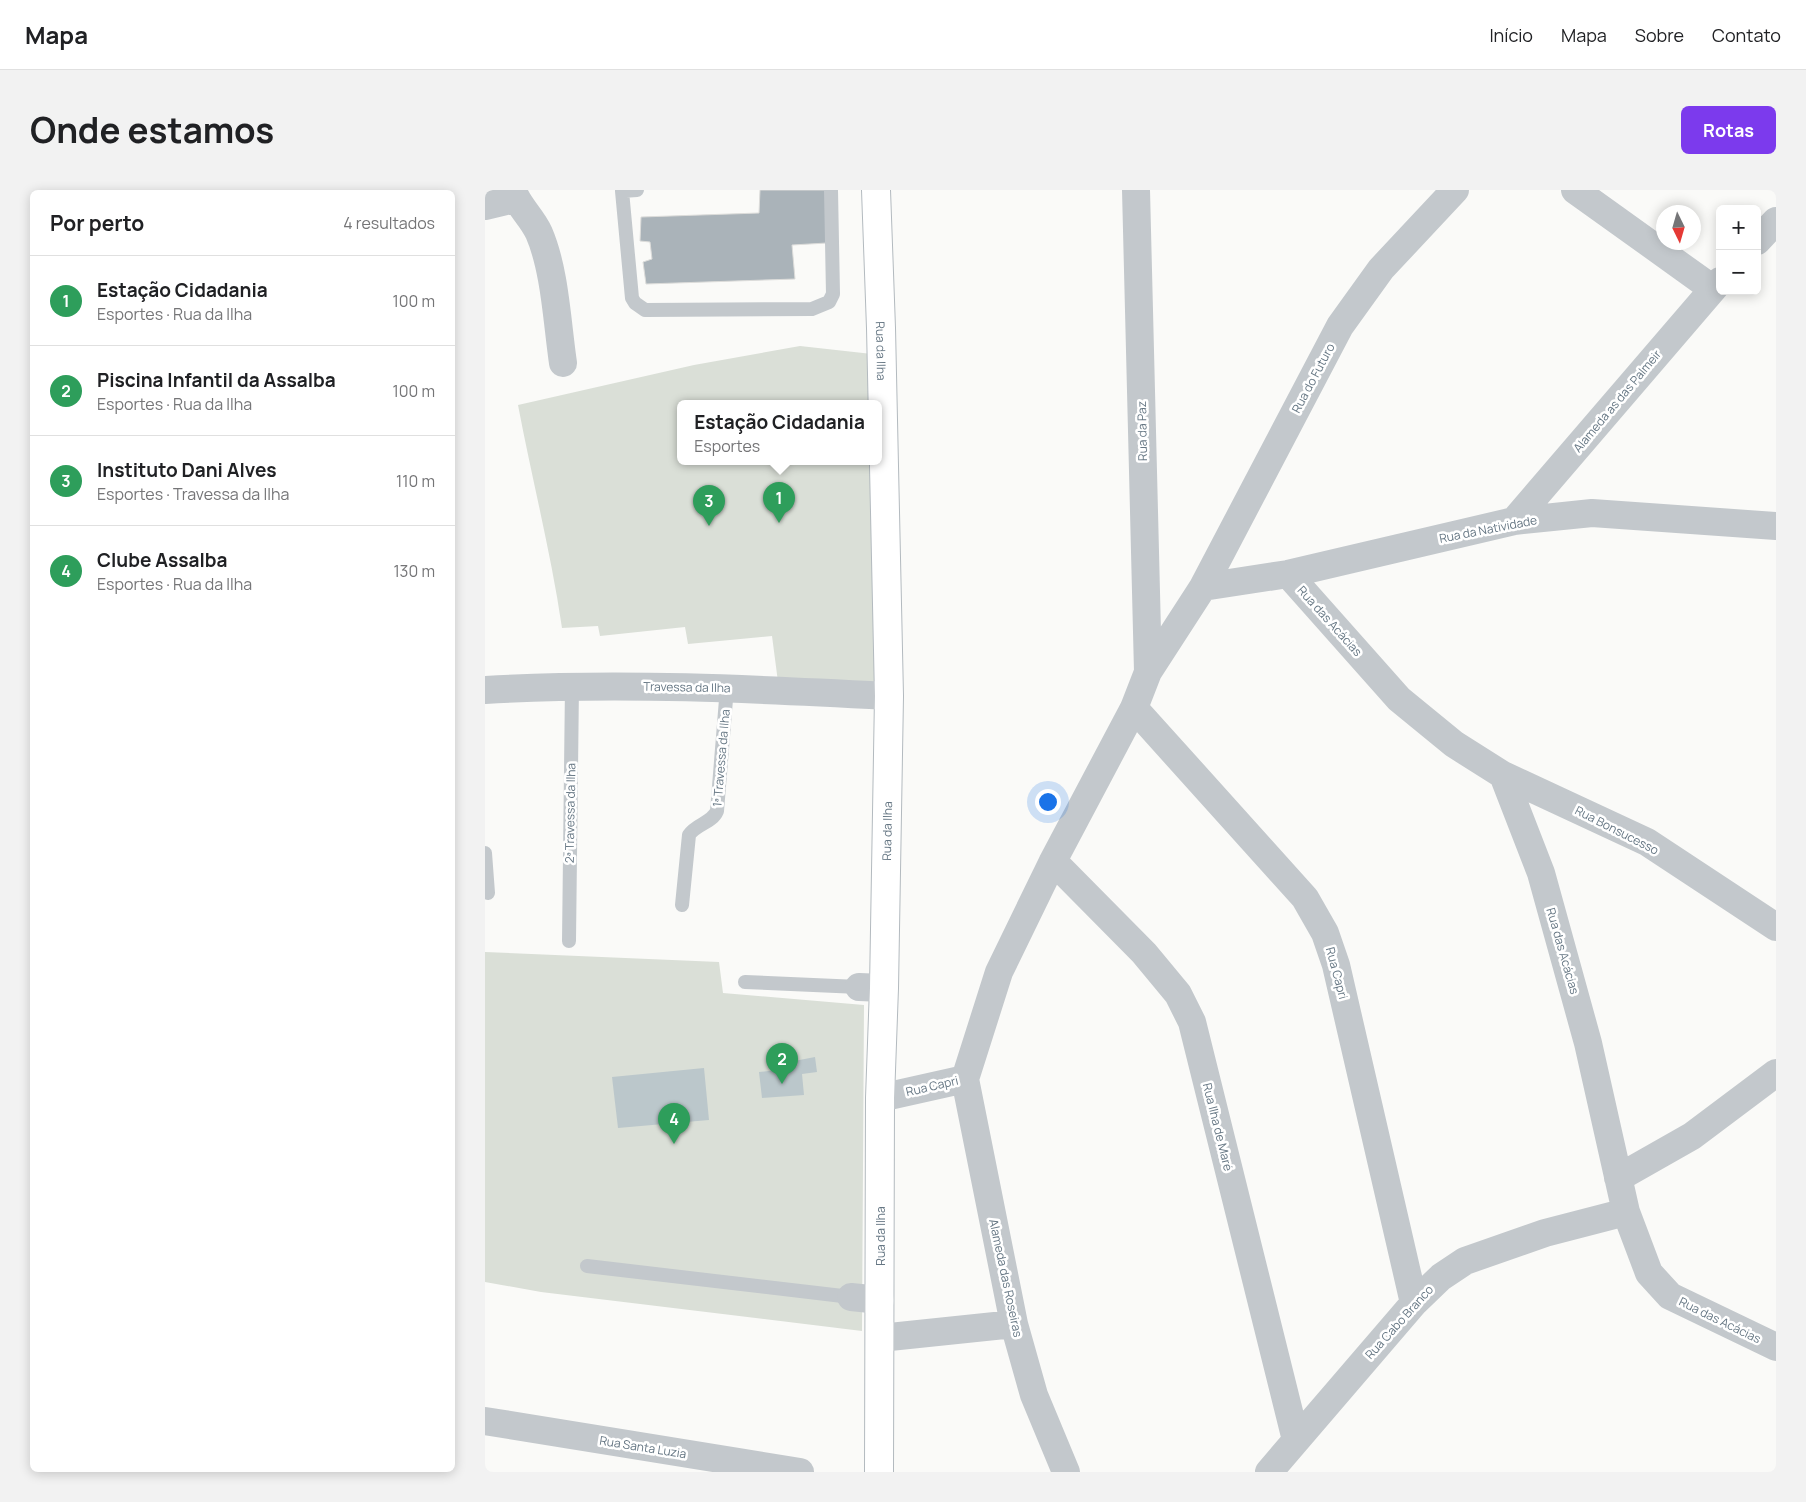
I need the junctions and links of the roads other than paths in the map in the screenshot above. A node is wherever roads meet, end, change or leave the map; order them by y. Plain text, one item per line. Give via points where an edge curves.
1 (637, 190) edge
2 (831, 190) edge
3 (876, 190) edge
4 (1136, 190) edge
5 (1455, 190) edge
6 (1575, 190) edge
7 (622, 191) edge
8 (514, 194) edge
9 (485, 206) edge
10 (1776, 221) edge
11 (1761, 237) edge
12 (1716, 285) edge
13 (563, 362) dead end
14 (880, 400) edge
15 (882, 465) edge
16 (1514, 521) junction
17 (1776, 526) edge
18 (1288, 574) junction
19 (1203, 587) junction
20 (1148, 672) junction
21 (572, 685) junction
22 (727, 688) junction
23 (485, 690) edge
24 (889, 696) junction
25 (1134, 708) junction
26 (1503, 775) junction
27 (485, 853) edge
28 (1053, 862) junction
29 (488, 893) dead end
30 (682, 904) dead end
31 (1776, 927) edge
32 (569, 941) dead end
33 (745, 982) dead end
34 (872, 988) junction
35 (1776, 1073) edge
36 (965, 1078) junction
37 (880, 1098) junction
38 (1618, 1178) junction
39 (1626, 1212) junction
40 (587, 1266) dead end
41 (851, 1297) joint
42 (880, 1300) junction
43 (1414, 1303) junction
44 (1014, 1324) junction
45 (880, 1338) junction
46 (1776, 1347) edge
47 (485, 1421) edge
48 (1296, 1440) junction
49 (800, 1472) edge
50 (879, 1472) edge
51 (1066, 1472) edge
52 (1269, 1472) edge

1 - 7 lane
2 - 7 lane via 833,294 829,302 812,310 645,310 632,298
3 - 14 main road, Rua da Ilha
4 - 20 street, Rua da Paz
5 - 19 street, Rua do Futuro via 1381,268 1341,326
6 - 12 street
8 - 9 street
8 - 13 street via 530,214 540,234 551,279
10 - 11 street
12 - 16 street, Alameda as das Palmeir
15 - 24 main road, Rua da Ilha
16 - 17 street, Rua da Natividade via 1592,513
16 - 18 street, Rua da Natividade
18 - 19 street, Rua da Natividade
18 - 26 street, Rua das Acácias via 1399,699 1454,744
19 - 20 street, Rua Capri
20 - 25 street, Rua Capri
21 - 22 street, Travessa da Ilha
21 - 23 street, Travessa da Ilha
21 - 32 lane, 2ª Travessa da Ilha
22 - 24 street, Travessa da Ilha
22 - 30 lane, 1ª Travessa da Ilha via 717,811 715,816 693,828 689,835
24 - 34 main road, Rua da Ilha
25 - 28 street, Rua Capri
25 - 43 street, Rua Capri via 1305,898 1325,933 1336,965
26 - 31 street, Rua Bonsucesso via 1647,842
26 - 38 street, Rua das Acácias via 1541,873 1588,1043
27 - 29 lane
28 - 36 street, Rua Capri via 999,972
28 - 48 street, Rua Ilha de Maré via 1143,953 1178,994 1192,1022
33 - 34 lane
34 - 37 main road, Rua da Ilha
35 - 38 street via 1692,1136
36 - 37 street, Rua Capri
36 - 44 street, Alameda das Roseiras
37 - 42 main road, Rua da Ilha
38 - 39 street, Rua das Acácias
39 - 43 street, Rua Cabo Branco via 1545,1233 1465,1262 1441,1277
39 - 46 street, Rua das Acácias via 1649,1273 1670,1296
40 - 41 lane
41 - 42 street
42 - 45 main road, Rua da Ilha
43 - 48 street, Rua Cabo Branco
44 - 45 street
44 - 51 street, Alameda das Roseiras via 1034,1395
45 - 50 main road, Rua da Ilha
47 - 49 street, Rua Santa Luzia
48 - 52 street, Rua Cabo Branco

